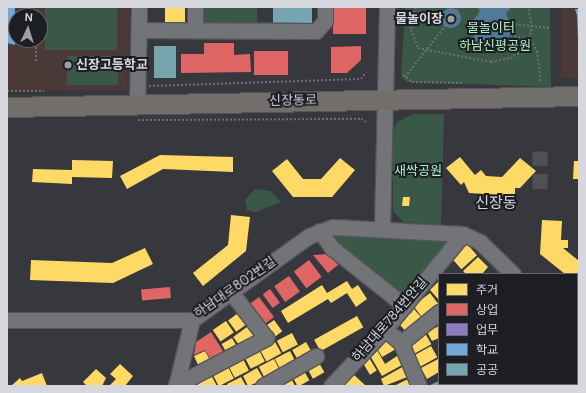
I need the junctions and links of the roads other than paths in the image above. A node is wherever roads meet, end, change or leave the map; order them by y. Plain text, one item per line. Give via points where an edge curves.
1 (139, 7) edge
2 (195, 7) edge
3 (325, 7) edge
4 (387, 7) edge
5 (139, 30) junction
6 (195, 30) junction
7 (579, 96) edge
8 (384, 100) junction
9 (7, 107) edge
10 (134, 112) junction
11 (382, 229) junction
12 (320, 231) junction
13 (463, 234) junction
14 (512, 273) edge
15 (230, 292) junction
16 (405, 306) junction
17 (438, 316) edge
18 (7, 320) edge
19 (192, 320) junction
20 (385, 329) junction
21 (400, 343) junction
22 (316, 356) dead end
23 (176, 386) edge
24 (263, 386) edge
25 (331, 386) edge
26 (418, 386) edge

1 - 5 street
2 - 6 street
3 - 6 street via 325,20 316,31
4 - 8 street
5 - 6 street
5 - 10 street
7 - 8 main road, 신장동로
8 - 10 main road, 신장동로
8 - 11 street
9 - 10 main road, 신장동로
11 - 12 street, 하남대로802번길 via 333,227
11 - 13 street, 하남대로802번길
12 - 15 street, 하남대로802번길
12 - 16 street via 332,248
13 - 14 street, 하남대로802번길 via 480,242
13 - 16 street, 하남대로784번안길
15 - 19 street, 하남대로802번길
15 - 23 street via 266,338
16 - 20 street, 하남대로784번안길
17 - 21 street
18 - 19 street, 하남대로802번길
19 - 23 street
20 - 21 street
20 - 25 street, 하남대로784번안길
21 - 26 street
22 - 24 street

